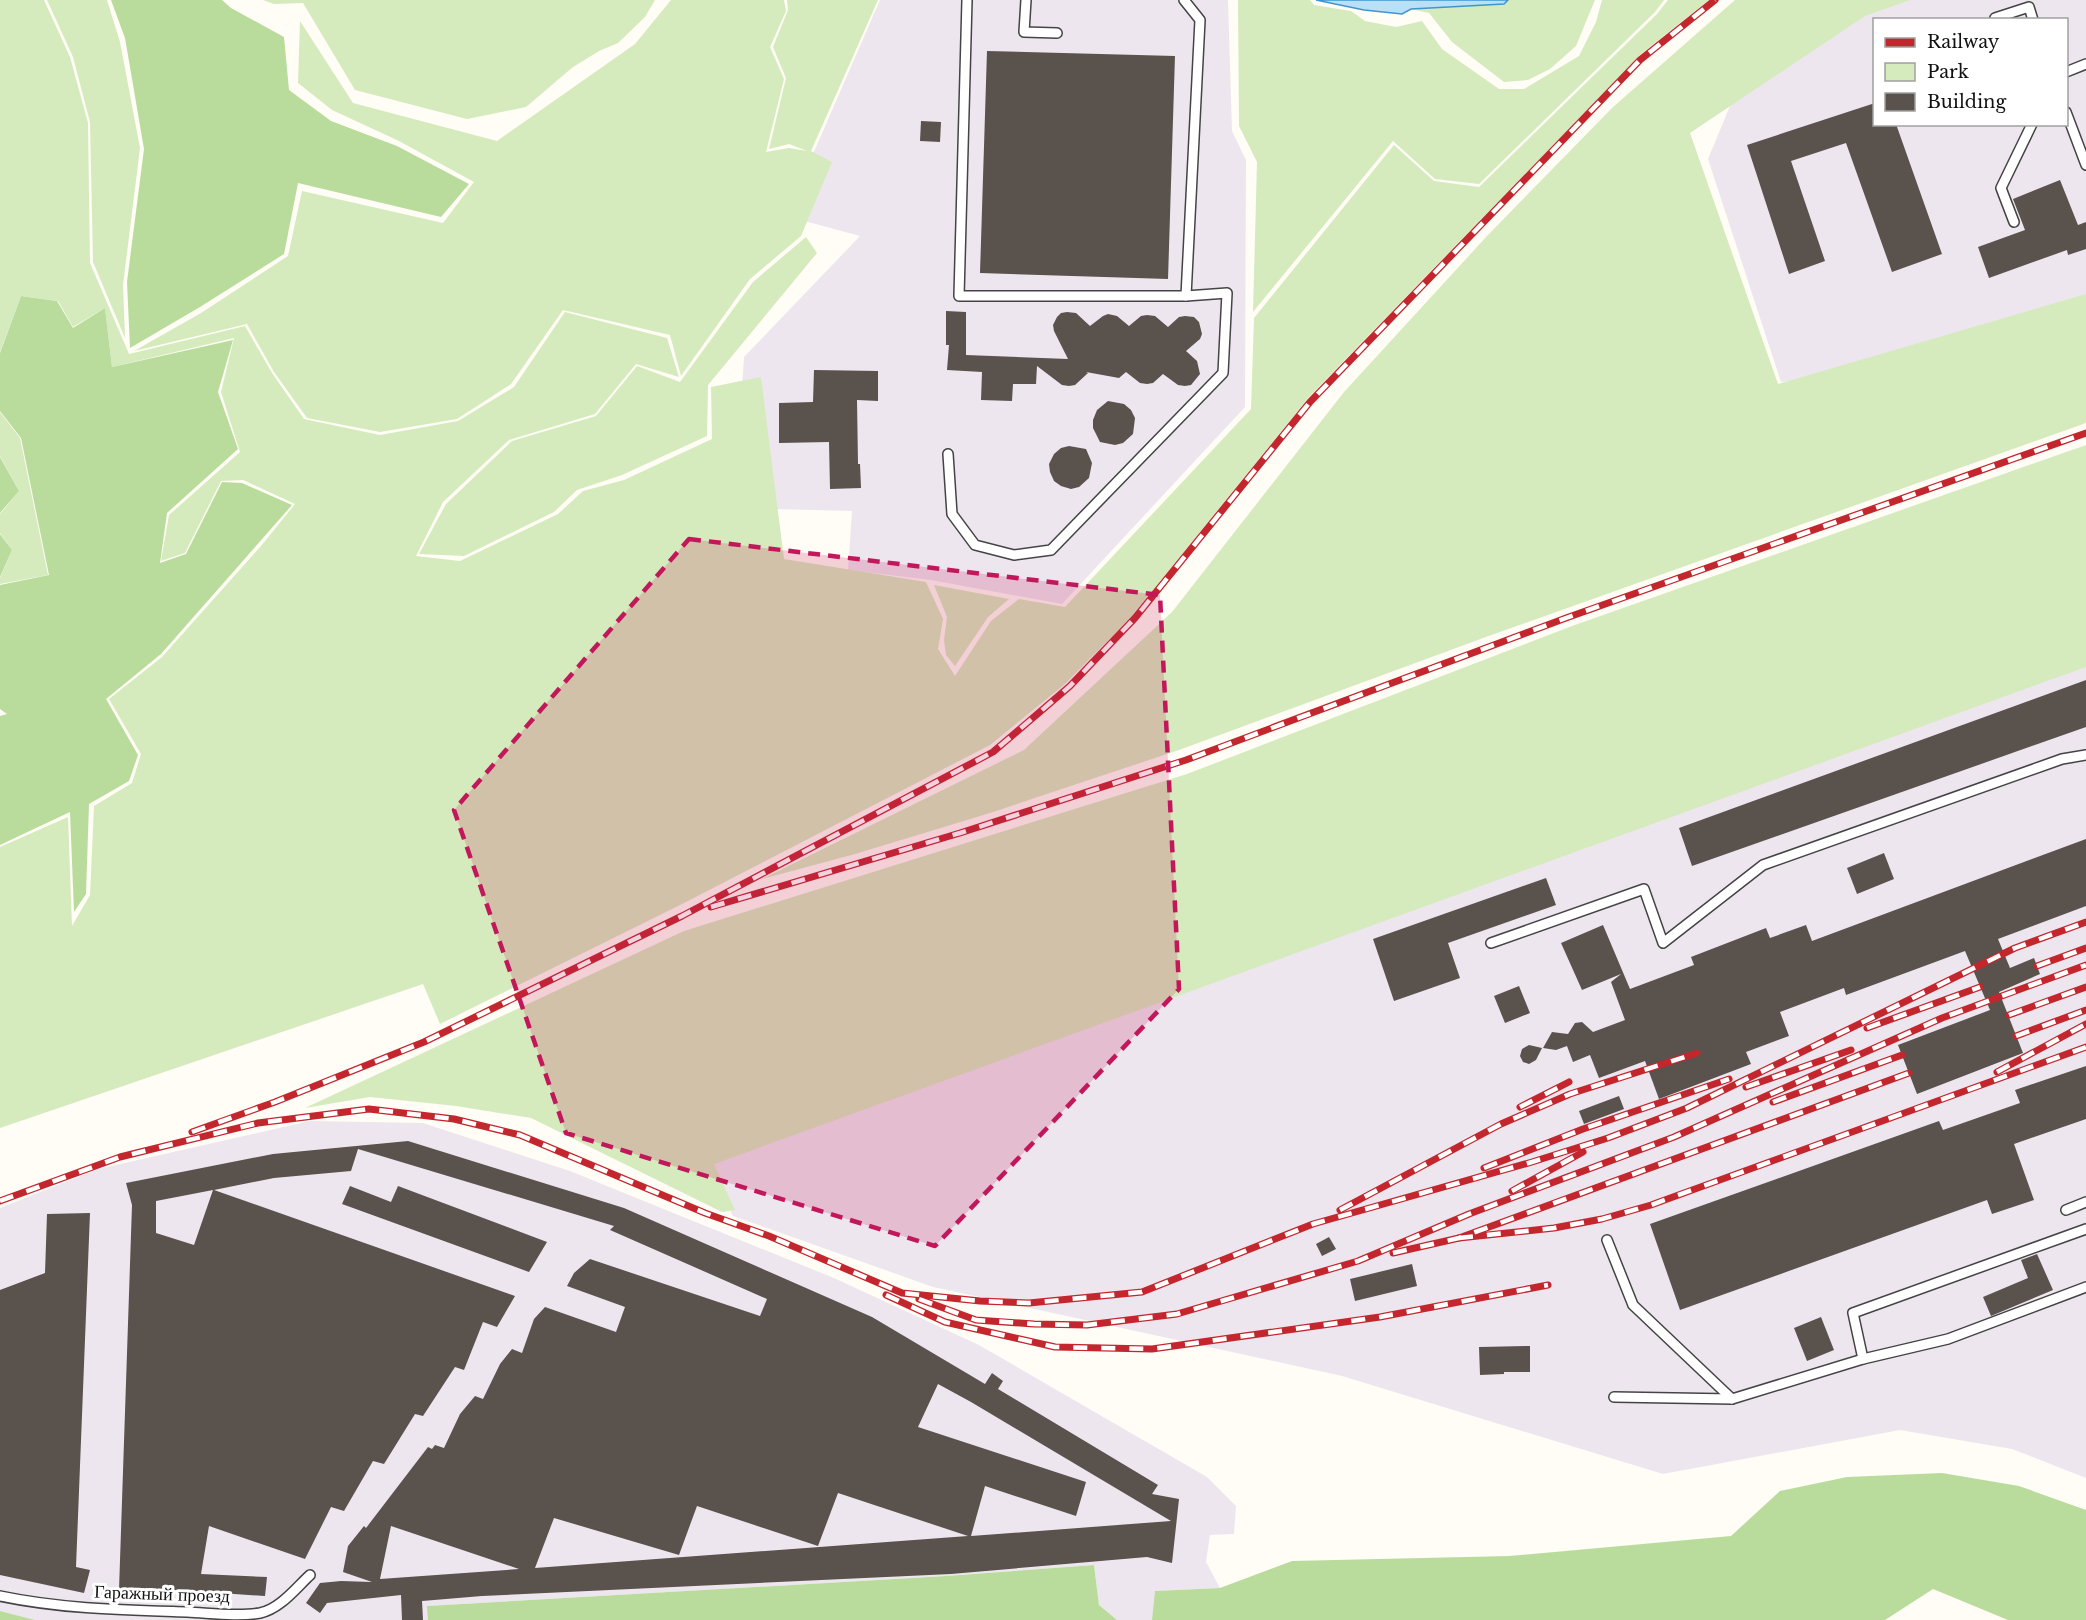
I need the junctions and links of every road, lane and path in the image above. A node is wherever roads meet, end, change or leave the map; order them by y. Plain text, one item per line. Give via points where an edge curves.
1 (967, 0) edge
2 (1026, 0) edge
3 (1184, 0) edge
4 (2036, 0) edge
5 (2028, 8) junction
6 (1995, 18) dead end
7 (2032, 18) edge
8 (1057, 33) dead end
9 (2086, 64) edge
10 (2068, 72) edge
11 (2068, 115) edge
12 (2031, 126) edge
13 (2086, 165) edge
14 (2014, 222) dead end
15 (1186, 296) junction
16 (948, 454) dead end
17 (2086, 754) edge
18 (1491, 943) dead end
19 (2086, 1202) edge
20 (2066, 1210) dead end
21 (2086, 1229) edge
22 (1607, 1240) dead end
23 (2086, 1287) edge
24 (1863, 1359) junction
25 (1614, 1397) dead end
26 (1732, 1399) junction
27 (310, 1575) dead end
28 (0, 1596) edge

1 - 15 lane via 960,296
2 - 8 lane via 1024,32
3 - 15 lane via 1200,20
4 - 5 lane
5 - 6 lane
5 - 7 lane
9 - 10 lane
11 - 13 lane
12 - 14 lane via 2001,188
15 - 16 lane via 1227,293 1223,373 1051,550 1014,555 975,545 952,514
17 - 18 lane via 2062,759 1763,865 1663,943 1644,889
19 - 20 lane
21 - 24 lane via 1854,1313
22 - 26 lane via 1633,1305
23 - 24 lane via 1948,1339
24 - 26 lane
25 - 26 lane
27 - 28 lane, Гаражный проезд via 283,1602 262,1613 102,1610 42,1605

